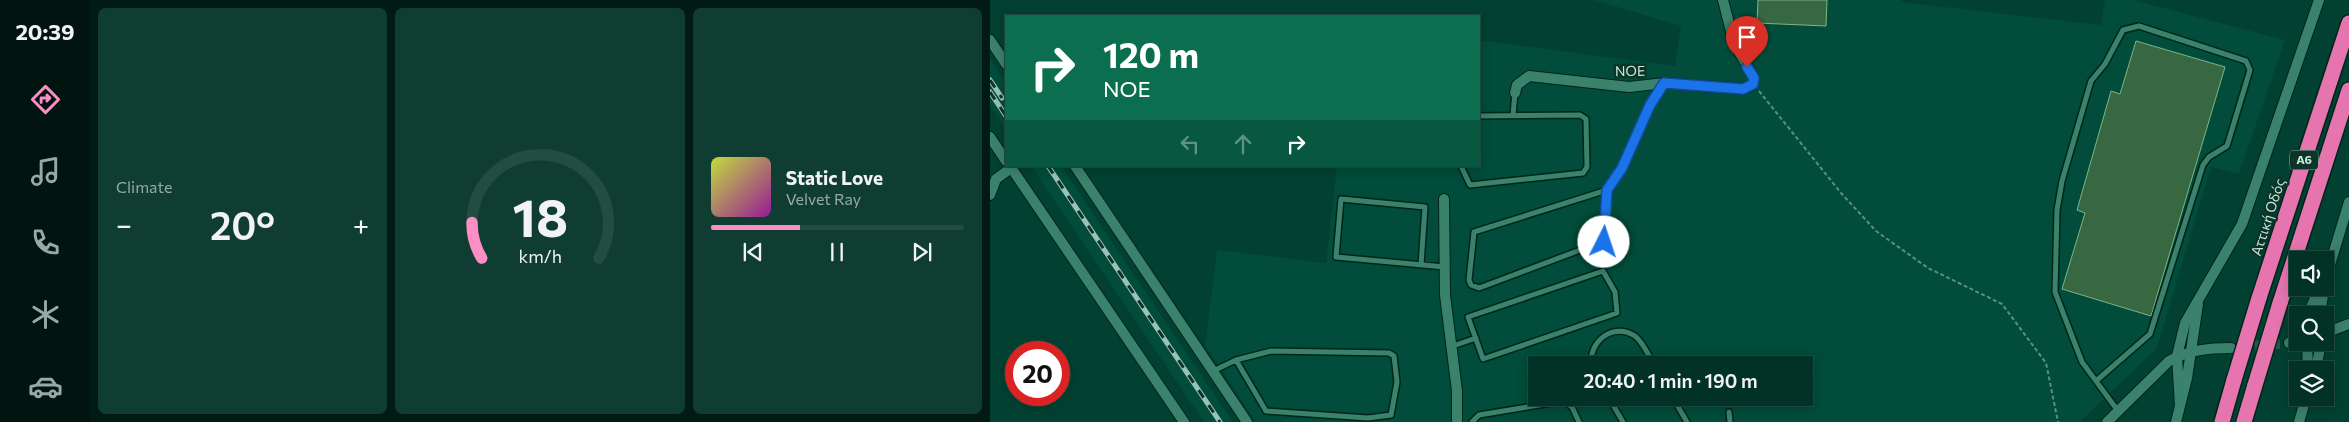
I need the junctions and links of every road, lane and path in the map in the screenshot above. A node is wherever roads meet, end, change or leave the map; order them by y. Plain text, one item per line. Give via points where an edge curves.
1 (1723, 0) edge
2 (2319, 0) edge
3 (2349, 23) edge
4 (990, 40) edge
5 (1005, 62) edge
6 (1664, 83) junction
7 (1753, 84) junction
8 (2349, 90) edge
9 (1515, 93) joint
10 (1514, 115) junction
11 (1480, 116) edge
12 (990, 137) edge
13 (1005, 159) edge
14 (1007, 167) edge
15 (1010, 167) edge
16 (1076, 167) edge
17 (1461, 167) edge
18 (1607, 190) junction
19 (990, 195) edge
20 (1444, 199) dead end
21 (2349, 202) edge
22 (2334, 251) edge
23 (1421, 265) junction
24 (1446, 268) junction
25 (2199, 300) junction
26 (2349, 324) edge
27 (2194, 325) junction
28 (2334, 330) edge
29 (1476, 338) junction
30 (1453, 346) junction
31 (2219, 348) junction
32 (2231, 348) tunnel mouth
33 (2191, 352) junction
34 (1592, 356) edge
35 (1649, 356) edge
36 (2177, 356) junction
37 (1236, 360) junction
38 (1213, 371) junction
39 (2150, 380) junction
40 (2096, 381) junction
41 (2177, 384) junction
42 (1614, 406) edge
43 (1677, 406) edge
44 (2180, 406) junction
45 (2304, 406) edge
46 (2118, 411) junction
47 (1728, 412) dead end
48 (1184, 422) edge
49 (1247, 422) edge
50 (1457, 422) edge
51 (1472, 422) edge
52 (1580, 422) edge
53 (1624, 422) edge
54 (1687, 422) edge
55 (1730, 422) edge
56 (2058, 422) edge
57 (2107, 422) edge
58 (2176, 422) edge
59 (2222, 422) edge
60 (2244, 422) edge
61 (2299, 422) edge

1 - 7 street via 1734,43 1752,73
2 - 25 street via 2242,224
3 - 59 highway, Αττική Οδός / Α6, bridge
4 - 5 street
6 - 7 street, NOE via 1743,89
6 - 9 street, NOE via 1629,87 1530,76 1517,85
6 - 18 lane via 1650,105 1622,168
7 - 56 path via 1876,231 1928,268 2002,304 2046,362
8 - 60 highway, Α6, bridge
9 - 10 lane
10 - 11 lane
10 - 17 lane via 1580,115 1586,119 1587,167 1584,173 1470,185
12 - 13 street
14 - 19 street via 996,179
15 - 48 street
16 - 38 street
18 - 18 lane via 1474,232 1471,286 1479,288 1604,242
20 - 24 street
21 - 22 street
23 - 23 lane via 1336,257 1341,199 1425,207
23 - 24 lane
24 - 30 street via 1447,320
25 - 27 street
25 - 36 street via 2185,323
26 - 28 street
27 - 31 street via 2195,336 2200,341
27 - 33 street
29 - 29 lane via 1483,359 1617,313 1615,292 1603,271 1468,317
29 - 30 lane
30 - 50 street via 1458,391
31 - 32 street
31 - 33 street
33 - 36 street
33 - 44 street
34 - 35 lane via 1599,340 1609,333 1622,331 1639,339
36 - 39 street
36 - 41 street
37 - 37 lane via 1271,351 1389,353 1394,356 1397,382 1391,415 1368,418 1266,411
37 - 38 lane
38 - 49 street
39 - 41 street via 2168,375
39 - 46 street
40 - 40 lane via 2082,362 2055,292 2057,210 2062,181 2092,81 2123,30 2139,26 2246,61 2250,70 2227,146 2203,164 2150,334
40 - 46 lane
41 - 44 street
42 - 53 lane
43 - 54 lane
44 - 58 street
45 - 61 street
46 - 57 street
47 - 55 lane
51 - 52 lane via 1479,415 1563,401 1572,407

